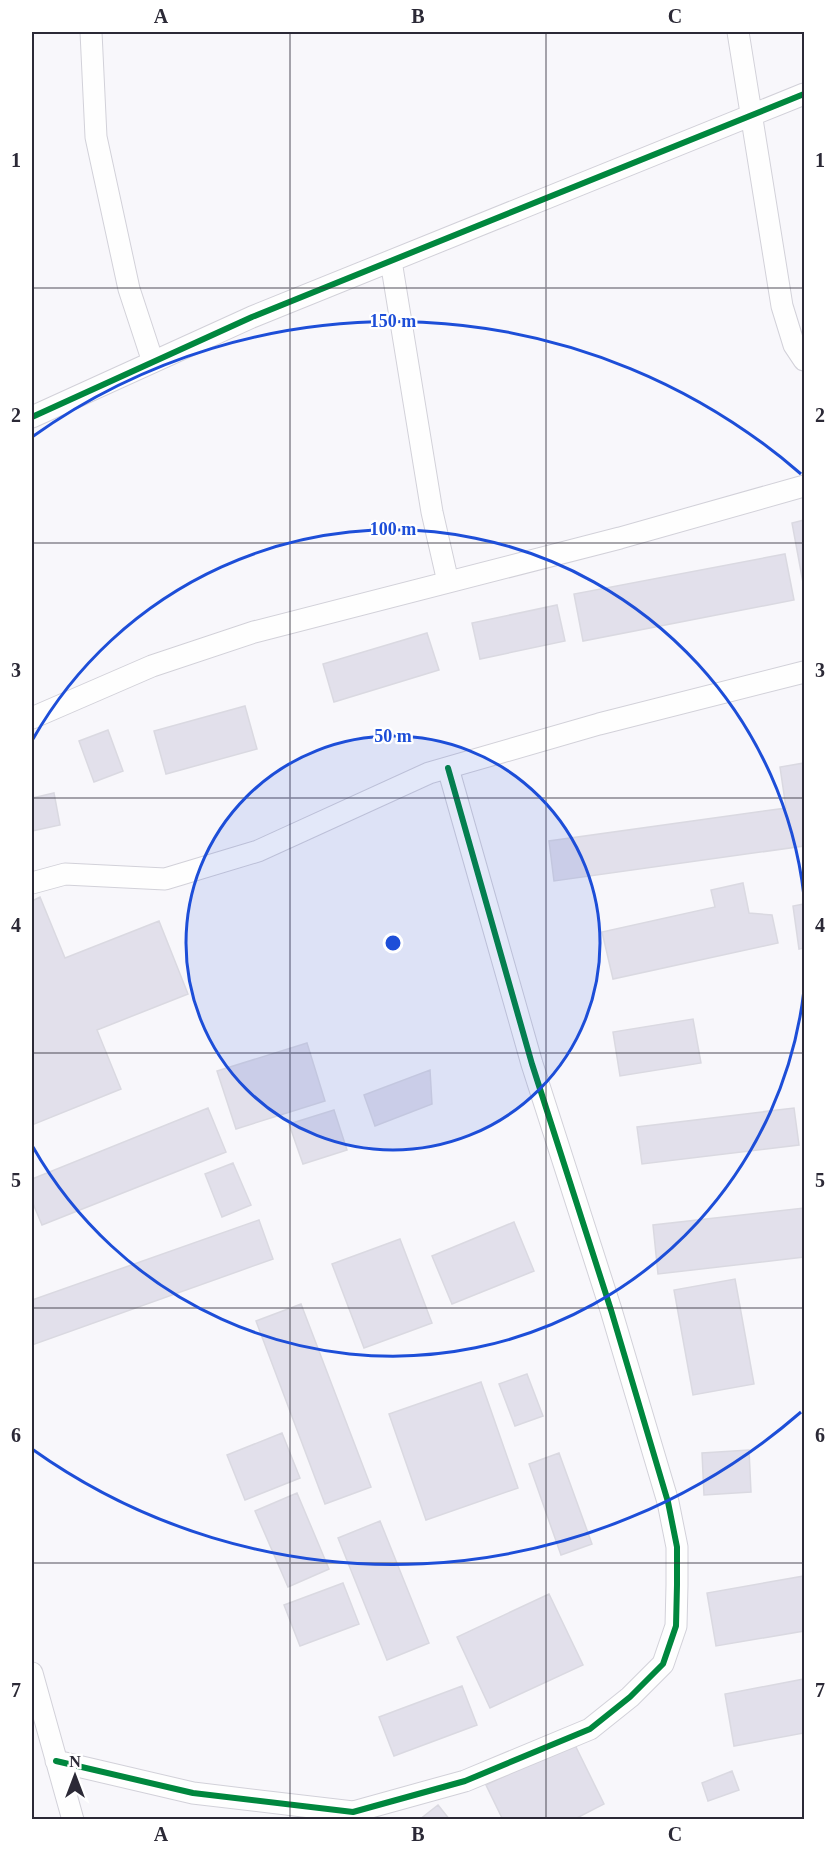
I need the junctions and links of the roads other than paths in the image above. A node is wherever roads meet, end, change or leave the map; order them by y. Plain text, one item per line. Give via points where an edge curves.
1 (91, 32) edge
2 (738, 32) edge
3 (804, 94) edge
4 (751, 114) junction
5 (391, 261) junction
6 (804, 360) edge
7 (153, 362) junction
8 (32, 417) edge
9 (804, 486) edge
10 (448, 582) junction
11 (804, 672) edge
12 (32, 718) edge
13 (448, 768) junction
14 (32, 884) edge
15 (32, 1673) edge
16 (56, 1761) junction
17 (73, 1820) edge

1 - 7 street via 96,137 129,289
2 - 4 street
3 - 4 street
4 - 5 street
4 - 6 street via 782,306 794,345
5 - 7 street
5 - 10 street via 432,512
7 - 8 street
9 - 10 street
10 - 12 street via 254,632 152,666
11 - 13 street via 599,724
13 - 14 street via 429,773 258,851 165,879 65,874
13 - 16 street via 532,1064 668,1502 677,1547 677,1595 676,1626 663,1664 590,1729 465,1781 353,1812 193,1793
15 - 16 street
16 - 17 street

